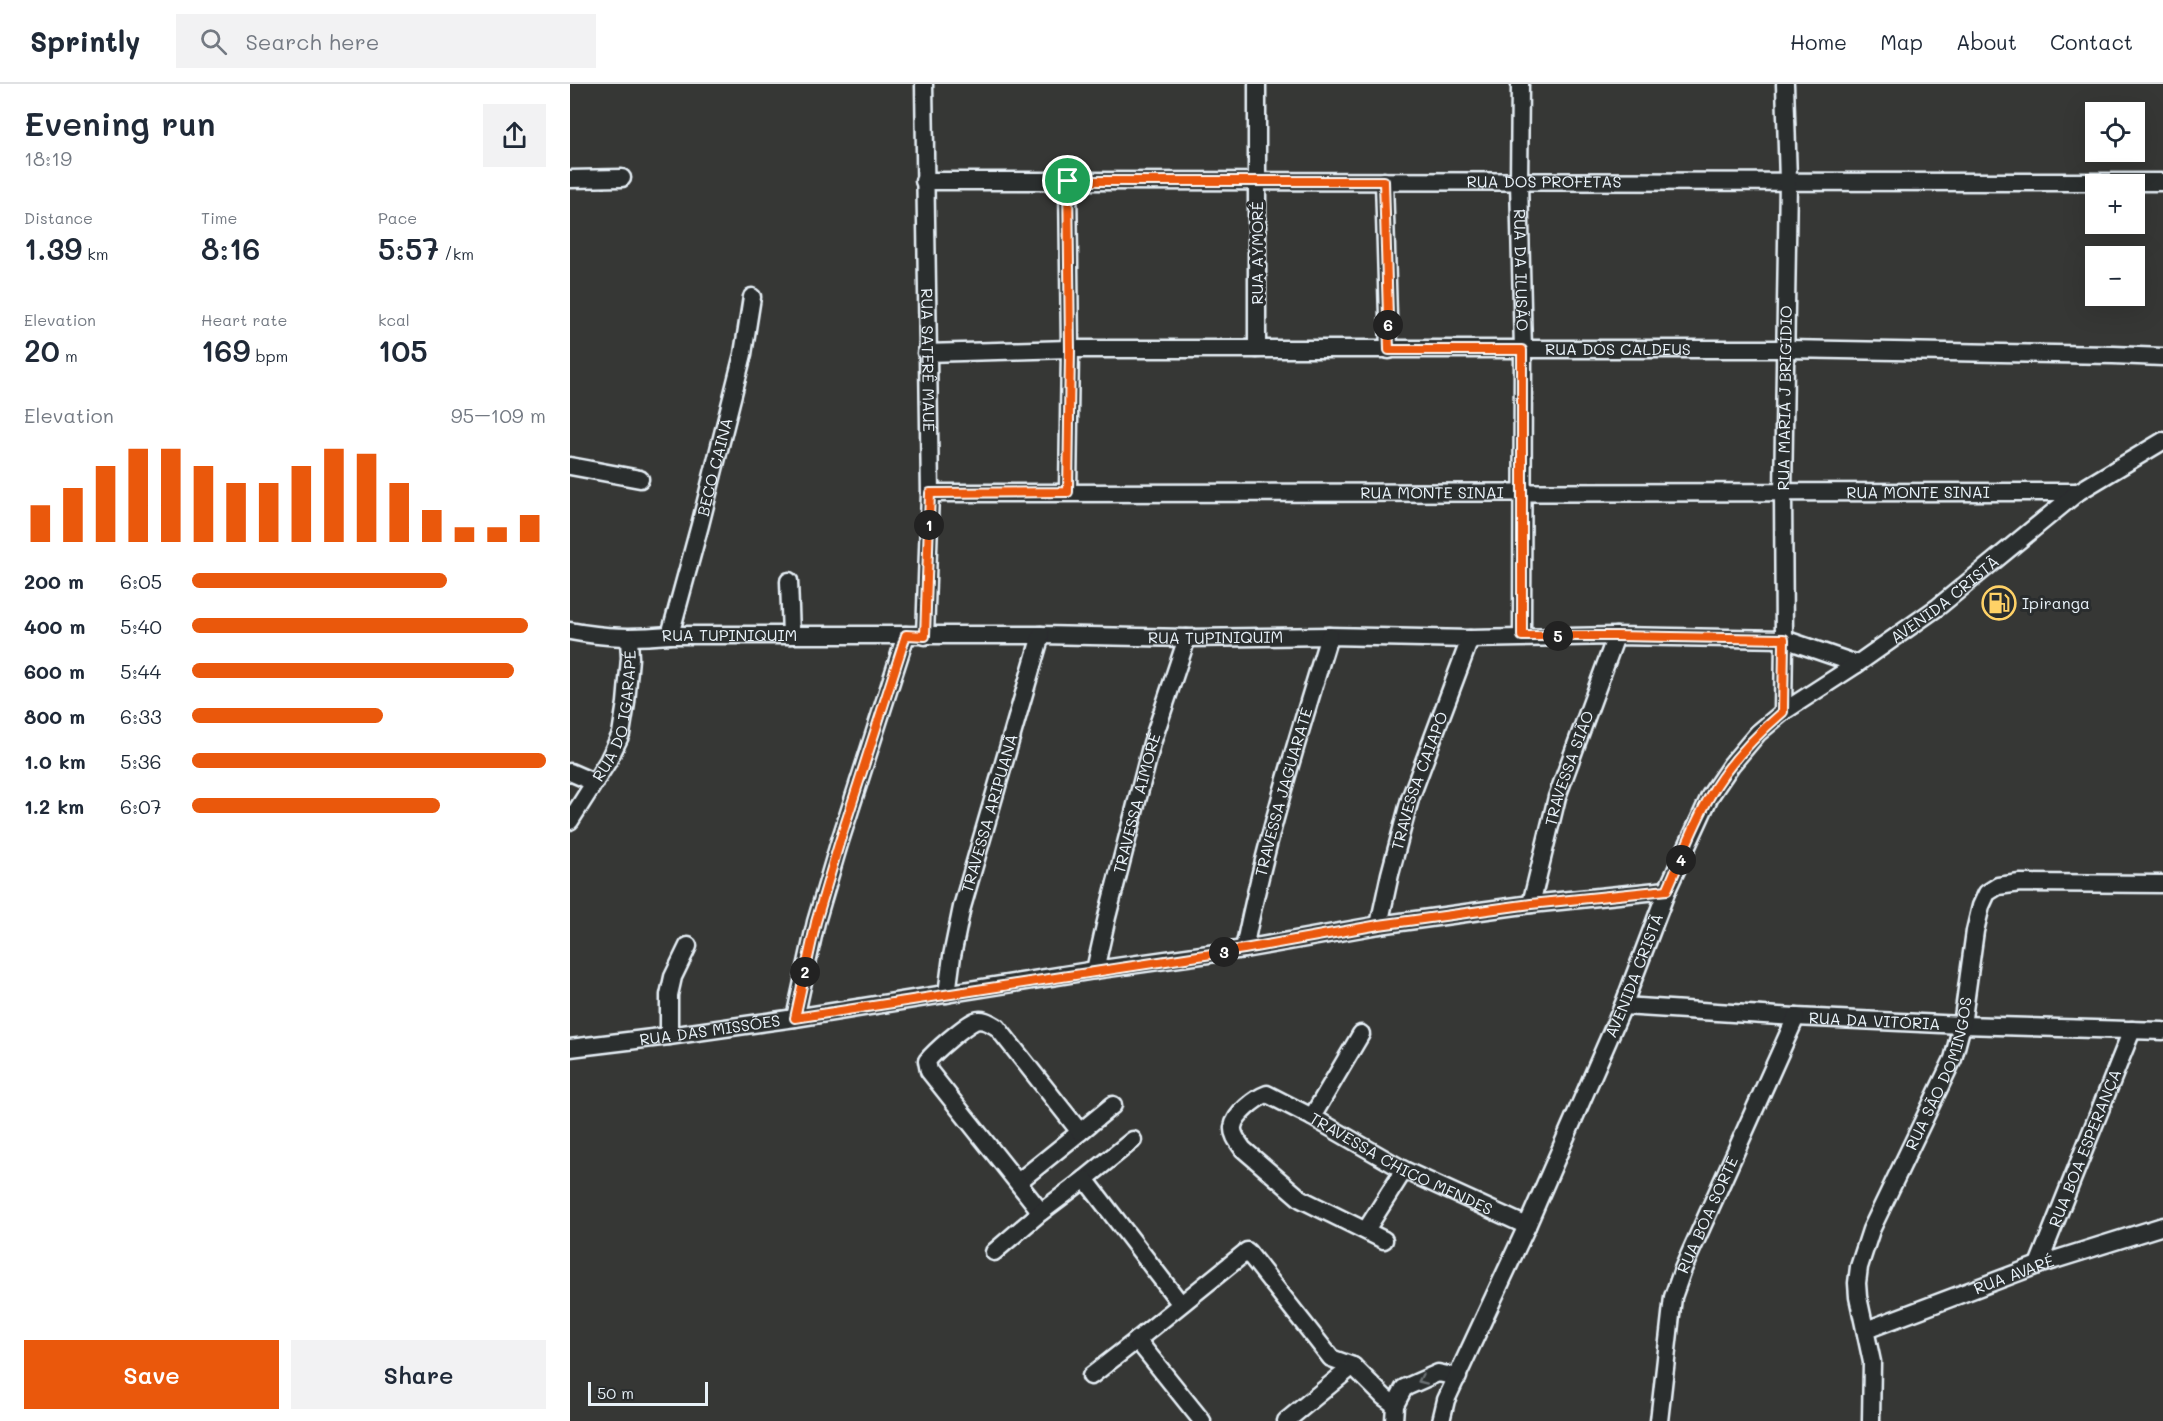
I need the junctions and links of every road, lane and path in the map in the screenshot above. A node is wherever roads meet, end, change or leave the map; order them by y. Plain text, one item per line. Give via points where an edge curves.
1 (924, 84) edge
2 (1257, 84) edge
3 (1520, 84) edge
4 (1785, 84) edge
5 (570, 178) edge
6 (622, 178) dead end
7 (924, 181) junction
8 (1068, 181) junction
9 (1257, 181) junction
10 (1384, 181) junction
11 (1519, 181) junction
12 (1788, 182) junction
13 (2163, 182) edge
14 (752, 297) dead end
15 (1070, 349) junction
16 (1257, 349) junction
17 (1786, 349) junction
18 (1389, 350) junction
19 (1522, 350) junction
20 (926, 353) junction
21 (2163, 357) edge
22 (2163, 441) edge
23 (570, 466) edge
24 (640, 479) dead end
25 (1068, 492) junction
26 (2078, 492) junction
27 (930, 493) junction
28 (1521, 493) junction
29 (1783, 493) junction
30 (789, 581) dead end
31 (570, 631) edge
32 (1041, 634) junction
33 (670, 635) junction
34 (791, 635) junction
35 (906, 635) junction
36 (925, 636) junction
37 (1329, 636) junction
38 (1522, 636) junction
39 (1616, 636) junction
40 (629, 638) junction
41 (1187, 638) junction
42 (1470, 639) junction
43 (1784, 639) junction
44 (1857, 664) junction
45 (1783, 712) junction
46 (570, 772) edge
47 (593, 782) junction
48 (570, 821) edge
49 (2163, 884) edge
50 (1667, 890) junction
51 (1531, 904) junction
52 (1379, 925) junction
53 (688, 946) dead end
54 (1244, 949) junction
55 (1095, 970) junction
56 (947, 994) junction
57 (1623, 1006) junction
58 (1796, 1017) junction
59 (795, 1018) junction
60 (1962, 1025) junction
61 (2132, 1030) junction
62 (2163, 1031) edge
63 (1361, 1034) dead end
64 (669, 1036) junction
65 (570, 1048) edge
66 (1113, 1105) dead end
67 (1312, 1117) junction
68 (1080, 1132) junction
69 (1133, 1140) dead end
70 (1404, 1170) junction
71 (1085, 1179) junction
72 (1018, 1182) junction
73 (1041, 1212) junction
74 (1527, 1226) junction
75 (2163, 1226) edge
76 (1366, 1230) junction
77 (1384, 1240) dead end
78 (994, 1252) dead end
79 (2038, 1265) junction
80 (1180, 1304) junction
81 (1866, 1330) junction
82 (1137, 1340) junction
83 (1353, 1366) junction
84 (1090, 1376) dead end
85 (1458, 1377) junction
86 (1394, 1413) edge
87 (1202, 1421) edge
88 (1286, 1421) edge
89 (1441, 1421) edge
90 (1659, 1421) edge
91 (1871, 1421) edge

1 - 7 street, RUA SATERÊ MAUÉ
2 - 9 street, RUA AYMORÉ
3 - 11 street, RUA DA ILUSÃO
4 - 12 street, RUA MARIA J BRIGÍDIO
5 - 6 street
7 - 8 street, RUA DOS PROFETAS
7 - 20 street, RUA SATERÊ MAUÉ
8 - 9 street, RUA DOS PROFETAS
8 - 15 street
9 - 10 street, RUA DOS PROFETAS
9 - 16 street, RUA AYMORÉ
10 - 11 street, RUA DOS PROFETAS
10 - 18 street
11 - 12 street, RUA DOS PROFETAS
11 - 19 street, RUA DA ILUSÃO
12 - 13 street, RUA DOS PROFETAS
12 - 17 street, RUA MARIA J BRIGÍDIO
14 - 33 street, BECO CAINÃ via 743,354
15 - 16 street, RUA DOS CALDEUS
15 - 20 street, RUA DOS CALDEUS
15 - 25 street
16 - 18 street, RUA DOS CALDEUS
17 - 19 street, RUA DOS CALDEUS
17 - 21 street, RUA DOS CALDEUS
17 - 29 street, RUA MARIA J BRIGÍDIO
18 - 19 street, RUA DOS CALDEUS
19 - 28 street, RUA DA ILUSÃO
20 - 27 street, RUA SATERÊ MAUÉ
22 - 26 street, AVENIDA CRISTÃ
23 - 24 street
25 - 27 street, RUA MONTE SINAI
25 - 28 street, RUA MONTE SINAI
26 - 29 street, RUA MONTE SINAI
26 - 44 street, AVENIDA CRISTÃ via 1938,607
27 - 36 street, RUA SATERÊ MAUÉ
28 - 29 street, RUA MONTE SINAI
28 - 38 street, RUA DA ILUSÃO
29 - 43 street, RUA MARIA J BRIGÍDIO
30 - 34 street
31 - 40 street, RUA TUPINIQUIM
32 - 36 street, RUA TUPINIQUIM
32 - 41 street, RUA TUPINIQUIM
32 - 56 street, TRAVESSA ARIPUANÃ via 962,907
33 - 34 street, RUA TUPINIQUIM
33 - 40 street, RUA TUPINIQUIM
34 - 35 street, RUA TUPINIQUIM
35 - 36 street, RUA TUPINIQUIM
35 - 59 street via 816,922
37 - 41 street, RUA TUPINIQUIM
37 - 42 street, RUA TUPINIQUIM
37 - 54 street, TRAVESSA JAGUARATÉ via 1282,789
38 - 39 street, RUA TUPINIQUIM
38 - 42 street, RUA TUPINIQUIM
39 - 43 street, RUA TUPINIQUIM
39 - 51 street, TRAVESSA SIÃO via 1557,797
40 - 47 street, RUA DO IGARAPÉ via 630,669 621,734
41 - 55 street, TRAVESSA AIMORÉ via 1152,742
42 - 52 street, TRAVESSA CAIAPÓ via 1410,799
43 - 44 street, RUA TUPINIQUIM
43 - 45 street, RUA MARIA J BRIGÍDIO
44 - 45 street, AVENIDA CRISTÃ
45 - 50 street, AVENIDA CRISTÃ via 1758,733 1710,796
46 - 47 street
47 - 48 street, RUA DO IGARAPÉ
49 - 60 street, RUA SÃO DOMINGOS via 2020,883 1998,886 1987,893 1975,931
50 - 51 street, RUA DAS MISSÕES
50 - 57 street, AVENIDA CRISTÃ
51 - 52 street, RUA DAS MISSÕES
52 - 54 street, RUA DAS MISSÕES
53 - 64 street via 669,995
54 - 55 street, RUA DAS MISSÕES
55 - 56 street, RUA DAS MISSÕES
56 - 59 street, RUA DAS MISSÕES
57 - 58 street, RUA DA VITÓRIA
57 - 74 street, AVENIDA CRISTÃ
58 - 60 street, RUA DA VITÓRIA
58 - 90 street, RUA BOA SORTE via 1673,1298
59 - 64 street, RUA DAS MISSÕES
60 - 61 street, RUA DA VITÓRIA
60 - 81 street, RUA SÃO DOMINGOS via 1947,1075 1871,1230 1859,1267 1858,1298
61 - 62 street, RUA DA VITÓRIA
61 - 79 street, RUA BOA ESPERANÇA
63 - 67 street
64 - 65 street, RUA DAS MISSÕES
66 - 68 street
67 - 70 street, TRAVESSA CHICO MENDES
67 - 76 street, TRAVESSA CHICO MENDES via 1267,1094 1259,1097 1233,1127 1243,1149 1301,1199
68 - 72 street
68 - 72 street via 997,1027 986,1020 975,1021 934,1053 927,1061 929,1071
69 - 71 street
70 - 74 street, TRAVESSA CHICO MENDES
70 - 76 street
71 - 73 street
71 - 80 street
72 - 73 street
73 - 78 street
74 - 85 street, AVENIDA CRISTÃ
75 - 79 street, RUA AVARÉ
76 - 77 street
79 - 81 street, RUA AVARÉ
80 - 82 street
80 - 83 street via 1248,1251 1331,1358
81 - 91 street, RUA SÃO DOMINGOS via 1872,1362
82 - 84 street
82 - 87 street
83 - 86 street
83 - 88 street
85 -> 86 street via 1438,1373 1404,1388
85 - 89 street, AVENIDA CRISTÃ

